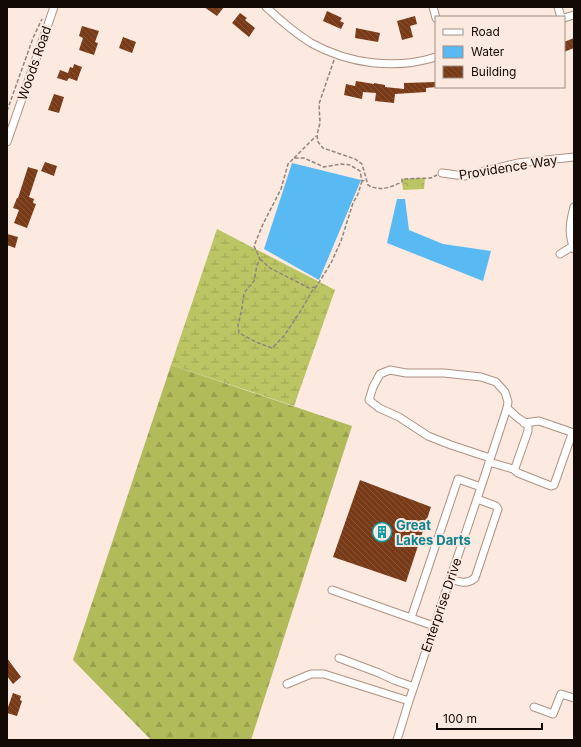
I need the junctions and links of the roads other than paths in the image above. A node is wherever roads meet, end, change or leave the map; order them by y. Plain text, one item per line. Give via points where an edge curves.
1 (54, 7) edge
2 (266, 7) edge
3 (435, 57) edge
4 (7, 142) edge
5 (574, 157) edge
6 (442, 174) road end
7 (574, 207) edge
8 (573, 248) edge
9 (560, 254) dead end
10 (508, 405) junction
11 (524, 423) junction
12 (490, 460) junction
13 (513, 469) junction
14 (481, 487) junction
15 (477, 499) junction
16 (450, 579) junction
17 (332, 590) dead end
18 (411, 618) junction
19 (434, 626) junction
20 (339, 658) dead end
21 (287, 684) dead end
22 (414, 687) junction
23 (574, 698) edge
24 (409, 701) junction
25 (534, 708) dead end
26 (397, 740) edge

1 - 4 street, Woods Road
2 - 3 street via 310,42 335,54 386,64 417,62
5 - 6 street, Providence Way via 518,163 464,176
7 - 8 street via 570,220
8 - 9 street
10 - 11 street
10 - 12 street, Enterprise Drive
10 - 12 street via 504,392 496,382 480,377 444,373 406,373 390,370 380,374 371,393 369,400 379,408 399,417 428,436
11 - 13 street via 527,424 528,431
11 - 13 street via 539,420 572,434 554,485 551,486
12 - 13 street
12 - 14 street, Enterprise Drive
14 - 15 street, Enterprise Drive
14 - 18 street via 458,478
15 - 16 street, Enterprise Drive
15 - 16 street via 498,509 475,578 463,583
16 - 19 street, Enterprise Drive
17 - 18 street
18 - 19 street
19 - 22 street, Enterprise Drive
20 - 22 street
21 - 24 street via 311,674 324,674
22 - 24 street, Enterprise Drive
23 - 25 street via 561,694 553,714
24 - 26 street, Enterprise Drive

